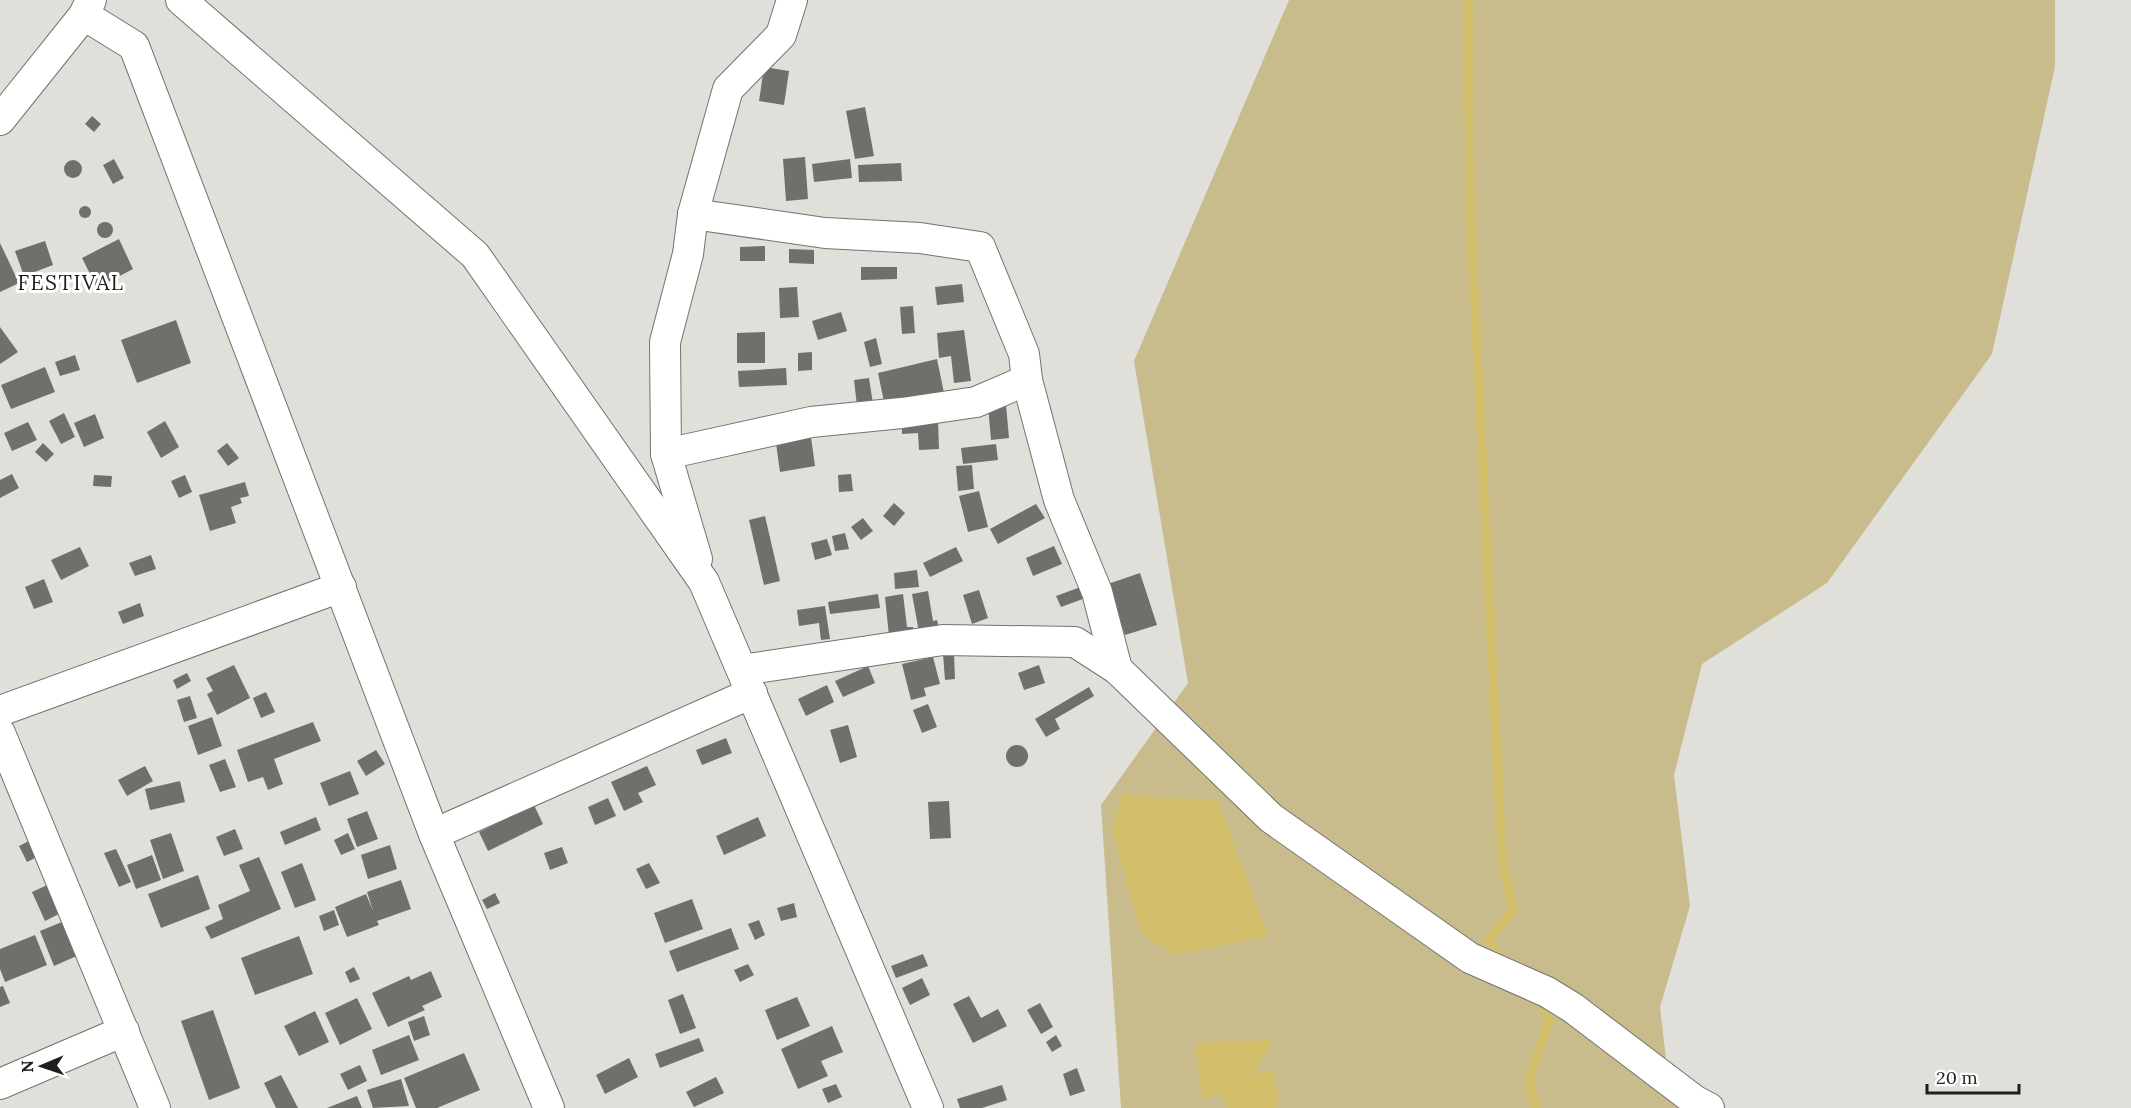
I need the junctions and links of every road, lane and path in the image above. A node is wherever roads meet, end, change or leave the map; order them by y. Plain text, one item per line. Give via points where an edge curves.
1 (181, 0) edge
2 (792, 0) edge
3 (87, 8) edge
4 (0, 120) edge
5 (693, 214) junction
6 (1027, 380) junction
7 (666, 454) junction
8 (704, 582) junction
9 (341, 587) junction
10 (1117, 669) junction
11 (747, 682) junction
12 (0, 711) edge
13 (0, 733) edge
14 (434, 834) junction
15 (124, 1031) junction
16 (0, 1084) edge
17 (155, 1108) edge
18 (549, 1108) edge
19 (928, 1108) edge
20 (1709, 1108) edge

1 - 8 street via 474,255
2 - 5 street via 781,35 728,89
3 - 4 street
3 - 9 street via 134,46
5 - 6 street via 825,233 920,238 980,247 1024,354
5 - 7 street via 688,254 665,342
6 - 7 street via 976,402 811,422
6 - 10 street via 1059,500 1097,592
7 - 8 street
8 - 11 street
9 - 12 street
9 - 14 street
10 - 11 street via 1075,642 943,640
10 - 20 street via 1271,818 1470,958 1547,992 1573,1008
11 - 14 street
11 - 19 street
13 - 15 street
14 - 18 street
15 - 16 street
15 - 17 street

